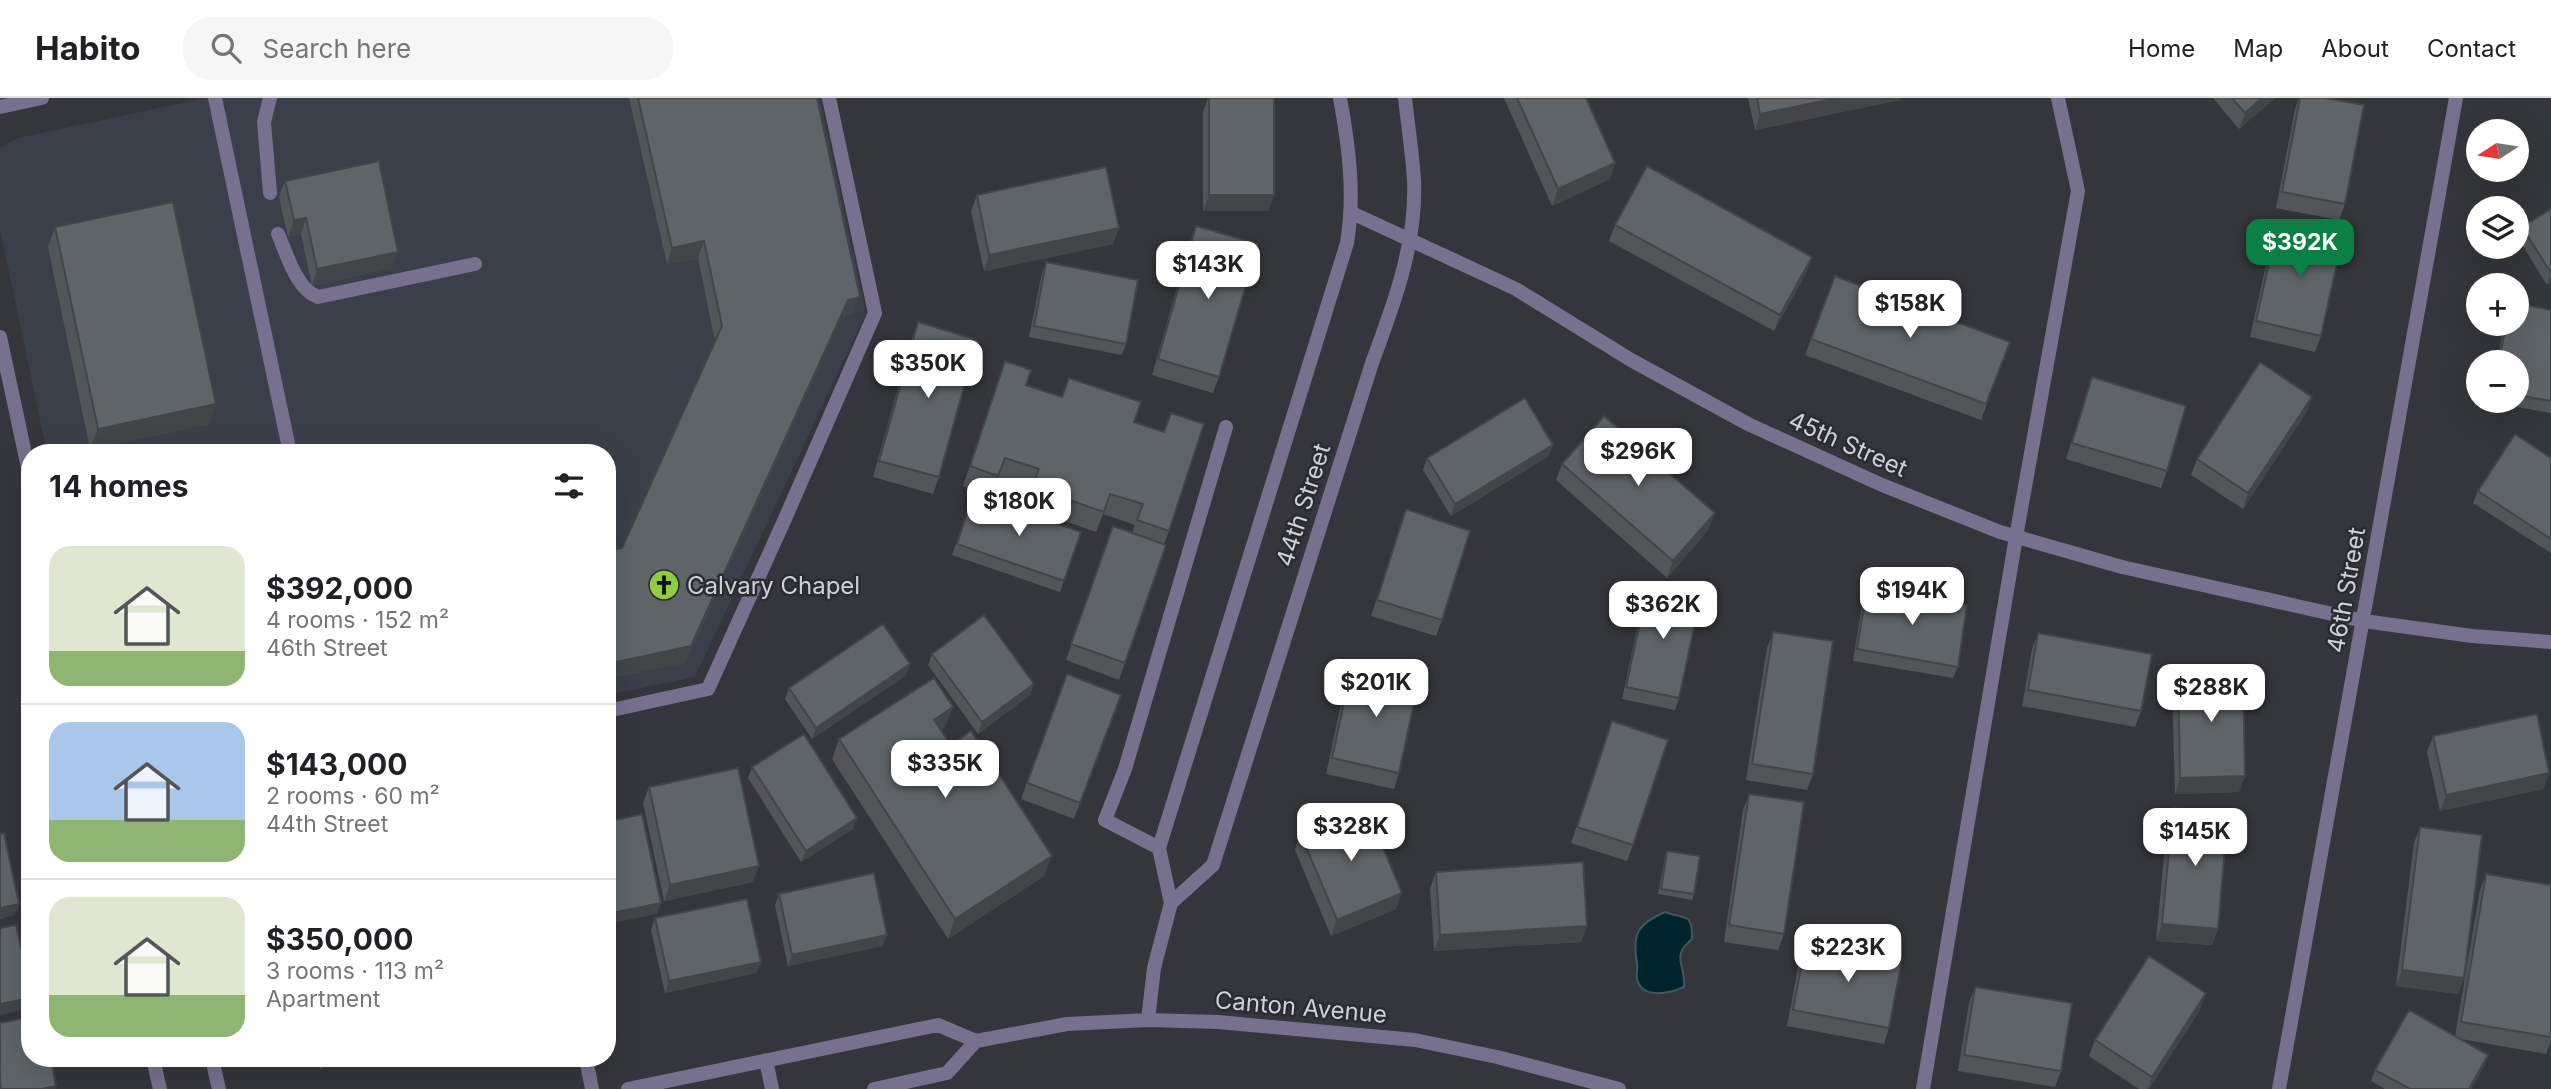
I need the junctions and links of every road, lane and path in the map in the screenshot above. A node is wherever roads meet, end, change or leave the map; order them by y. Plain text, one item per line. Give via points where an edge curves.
1 (42, 98) edge
2 (215, 98) edge
3 (270, 98) edge
4 (829, 98) edge
5 (1340, 98) edge
6 (1405, 98) edge
7 (2058, 98) edge
8 (2456, 98) edge
9 (0, 107) edge
10 (270, 193) dead end
11 (1352, 213) junction
12 (278, 234) dead end
13 (1410, 241) junction
14 (475, 264) dead end
15 (0, 337) edge
16 (1226, 427) dead end
17 (23, 444) edge
18 (288, 444) edge
19 (2016, 537) junction
20 (2364, 621) junction
21 (2551, 642) edge
22 (616, 709) edge
23 (1159, 848) junction
24 (1171, 903) junction
25 (1148, 1020) junction
26 (976, 1041) junction
27 (766, 1060) junction
28 (155, 1067) edge
29 (214, 1067) edge
30 (588, 1067) edge
31 (160, 1089) edge
32 (219, 1089) edge
33 (592, 1089) edge
34 (628, 1089) edge
35 (772, 1089) edge
36 (874, 1089) edge
37 (1619, 1089) edge
38 (1923, 1089) edge
39 (2279, 1089) edge

1 - 9 street
2 - 18 street
3 - 10 street via 264,122
4 - 22 street via 875,313 708,689
5 - 11 street, 44th Street via 1349,147
6 - 13 street, 44th Street via 1414,181
7 - 19 street via 2078,191
8 - 20 street, 46th Street
11 - 13 street, 45th Street
11 - 23 street, 44th Street via 1347,243
12 - 14 street via 303,287 318,297
13 - 19 street, 45th Street via 1516,289 1631,360 1748,424 1882,485
13 - 24 street, 44th Street via 1399,290 1213,865
15 - 17 street
16 - 23 street via 1125,769 1105,820
19 - 20 street, 45th Street via 2122,567
19 - 38 street
20 - 21 street
20 - 39 street, 46th Street
23 - 24 street, 44th Street
24 - 25 street, 44th Street via 1154,968
25 - 26 street, Canton Avenue via 1067,1024
25 - 37 street, Canton Avenue via 1415,1040
26 - 27 street via 938,1025
26 - 36 street via 947,1073
27 - 34 street
27 - 35 street
28 - 31 street
29 - 32 street
30 - 33 street

